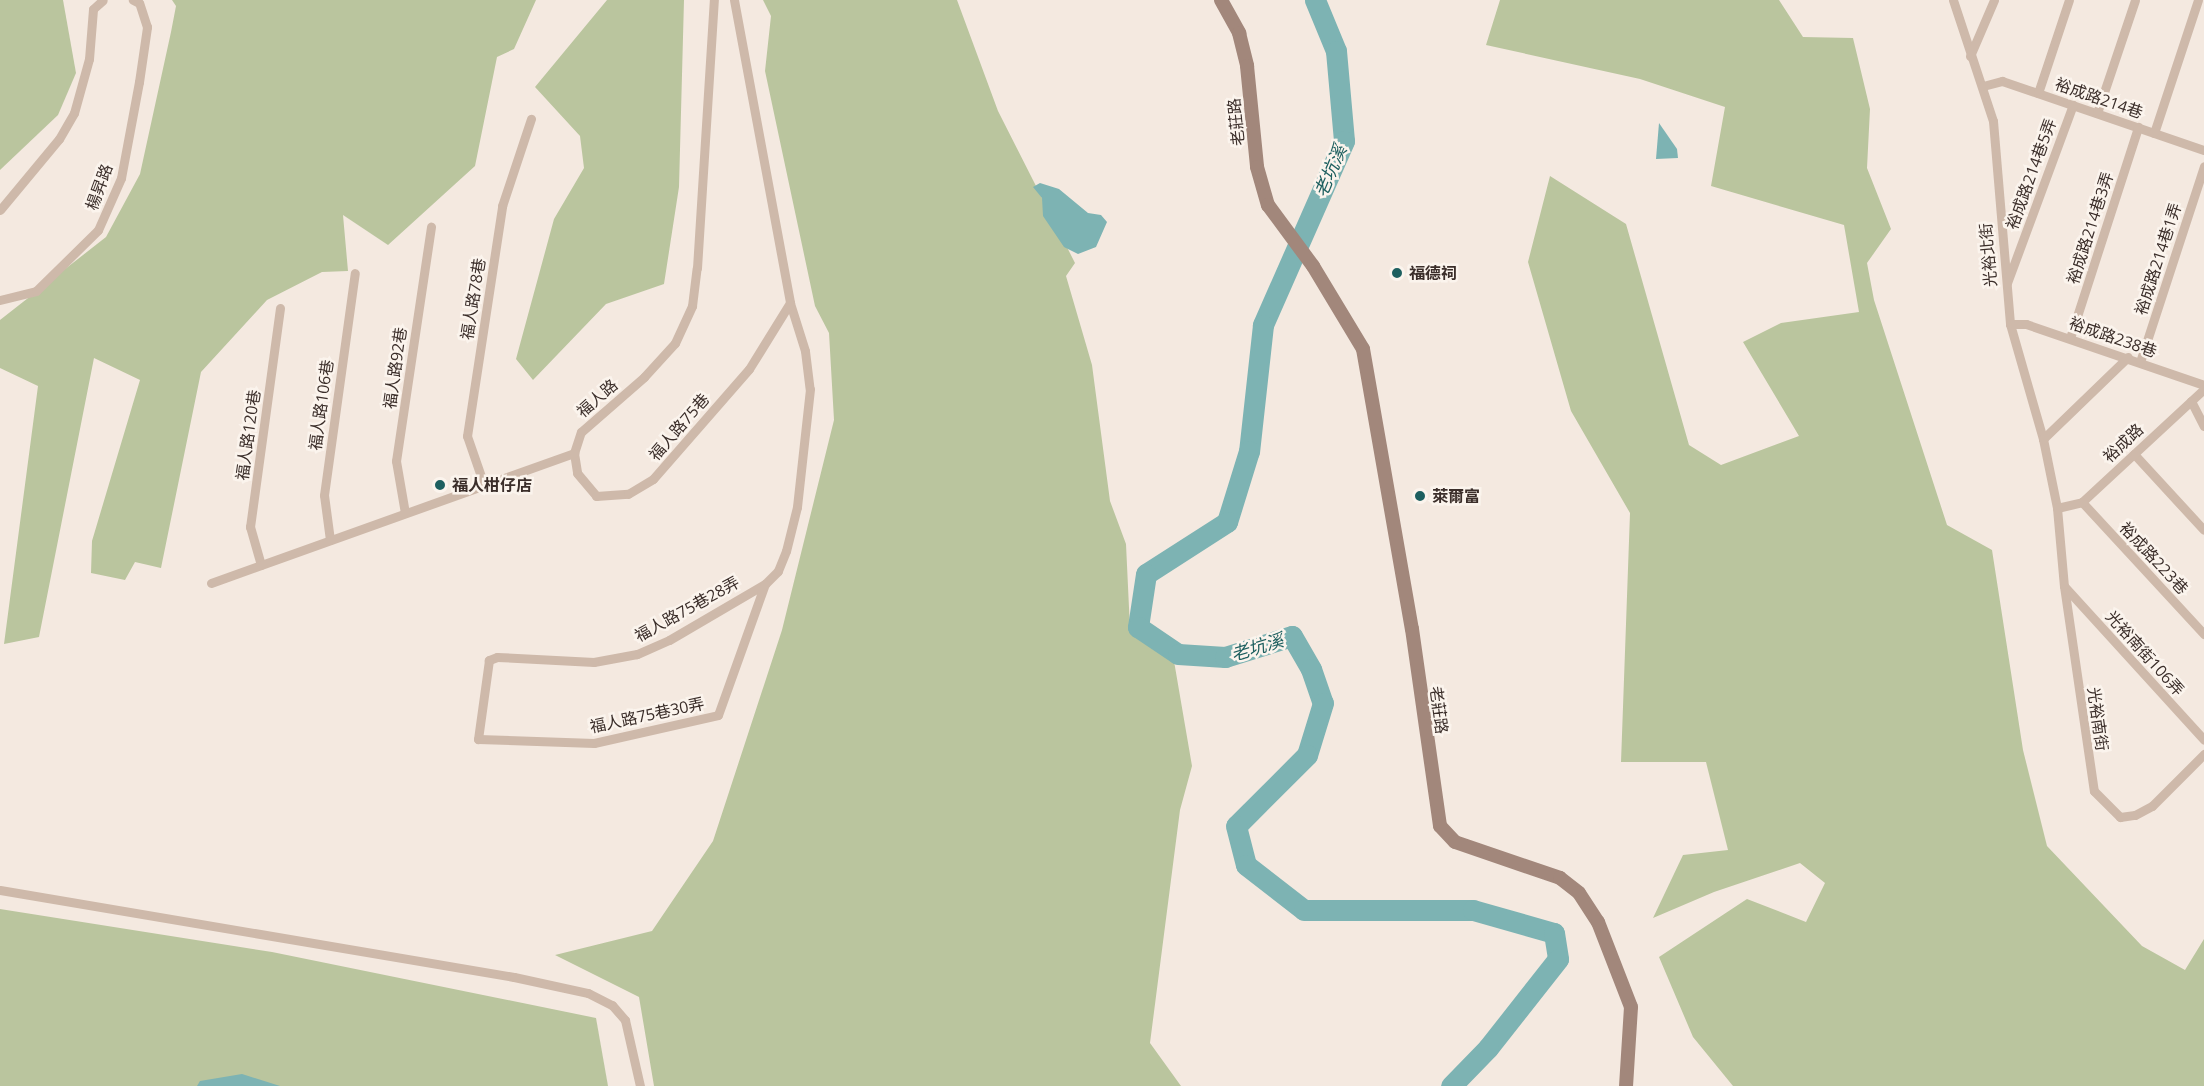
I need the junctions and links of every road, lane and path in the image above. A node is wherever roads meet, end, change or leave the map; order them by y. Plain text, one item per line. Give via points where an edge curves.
1 (103, 0) edge
2 (133, 0) edge
3 (714, 0) edge
4 (734, 0) edge
5 (1221, 0) edge
6 (1953, 0) edge
7 (1994, 0) edge
8 (2069, 0) edge
9 (2135, 0) edge
10 (2198, 0) edge
11 (1970, 56) junction
12 (1983, 86) junction
13 (2037, 93) junction
14 (2073, 105) junction
15 (2097, 113) junction
16 (531, 119) dead end
17 (2138, 127) junction
18 (2154, 133) junction
19 (2204, 150) edge
20 (2204, 166) edge
21 (0, 210) edge
22 (431, 227) dead end
23 (355, 273) dead end
24 (2006, 286) junction
25 (0, 300) edge
26 (790, 303) junction
27 (280, 308) dead end
28 (2010, 324) junction
29 (2070, 339) junction
30 (2128, 357) junction
31 (2140, 362) junction
32 (2204, 387) edge
33 (2191, 401) junction
34 (2204, 426) edge
35 (2043, 439) junction
36 (574, 453) junction
37 (2134, 454) junction
38 (484, 484) junction
39 (2082, 502) junction
40 (2057, 508) junction
41 (405, 513) junction
42 (2204, 530) edge
43 (330, 540) junction
44 (261, 565) junction
45 (211, 583) dead end
46 (765, 584) junction
47 (2064, 586) junction
48 (2204, 634) edge
49 (481, 704) joint
50 (2204, 740) edge
51 (2204, 754) edge
52 (0, 890) edge
53 (640, 1086) edge
54 (1626, 1086) edge

1 - 21 street via 93,9 89,58 74,114 59,140
2 - 25 street, 楊昇路 via 139,3 147,27 121,178 98,230 36,291
3 - 36 street, 福人路 via 692,306 675,343 644,377 581,432
4 - 26 street
5 - 54 street, 老莊路 via 1239,33 1247,66 1257,167 1268,205 1304,256 1362,349 1366,362 1412,629 1440,826 1455,842 1560,878 1580,893 1598,922 1631,1007
6 - 11 street, 光裕北街
7 - 11 street
8 - 13 street
9 - 15 street
10 - 18 street
11 - 12 street, 光裕北街
12 - 13 street, 裕成路214巷 via 2002,81
12 - 24 street, 光裕北街 via 1993,121
13 - 14 street, 裕成路214巷
14 - 15 street, 裕成路214巷
14 - 24 street, 裕成路214巷5弄
15 - 17 street, 裕成路214巷
16 - 38 street, 福人路78巷 via 502,206 467,436
17 - 18 street, 裕成路214巷
17 - 29 street, 裕成路214巷3弄
18 - 19 street, 裕成路214巷
20 - 31 street, 裕成路214巷1弄
22 - 41 street, 福人路92巷 via 396,460
23 - 43 street, 福人路106巷 via 324,495
24 - 28 street, 光裕北街
26 - 36 street, 福人路75巷 via 749,369 653,479 628,494 596,496 577,473
26 - 46 street via 805,351 810,389 794,518 778,571
27 - 44 street, 福人路120巷 via 250,527
28 - 29 street, 裕成路238巷 via 2026,324
28 - 35 street, 光裕北街
29 - 30 street, 裕成路238巷
30 - 31 street, 裕成路238巷
30 - 35 street
31 - 32 street, 裕成路238巷
32 - 33 street, 裕成路
33 - 34 street
33 - 37 street, 裕成路
35 - 40 street, 光裕北街
36 - 38 street
37 - 39 street, 裕成路
37 - 42 street
38 - 41 street
39 - 40 street, 裕成路
39 - 48 street, 裕成路223巷
40 - 47 street, 光裕南街
41 - 43 street
43 - 44 street
44 - 45 street
46 - 49 street, 福人路75巷28弄 via 669,640 637,654 594,662 497,657 489,660
46 - 49 street, 福人路75巷30弄 via 718,715 594,743 525,743 478,739
47 - 50 street, 光裕南街106弄
47 - 51 street, 光裕南街 via 2094,791 2120,817 2135,815 2152,806
52 - 53 street via 588,993 612,1005 625,1020

